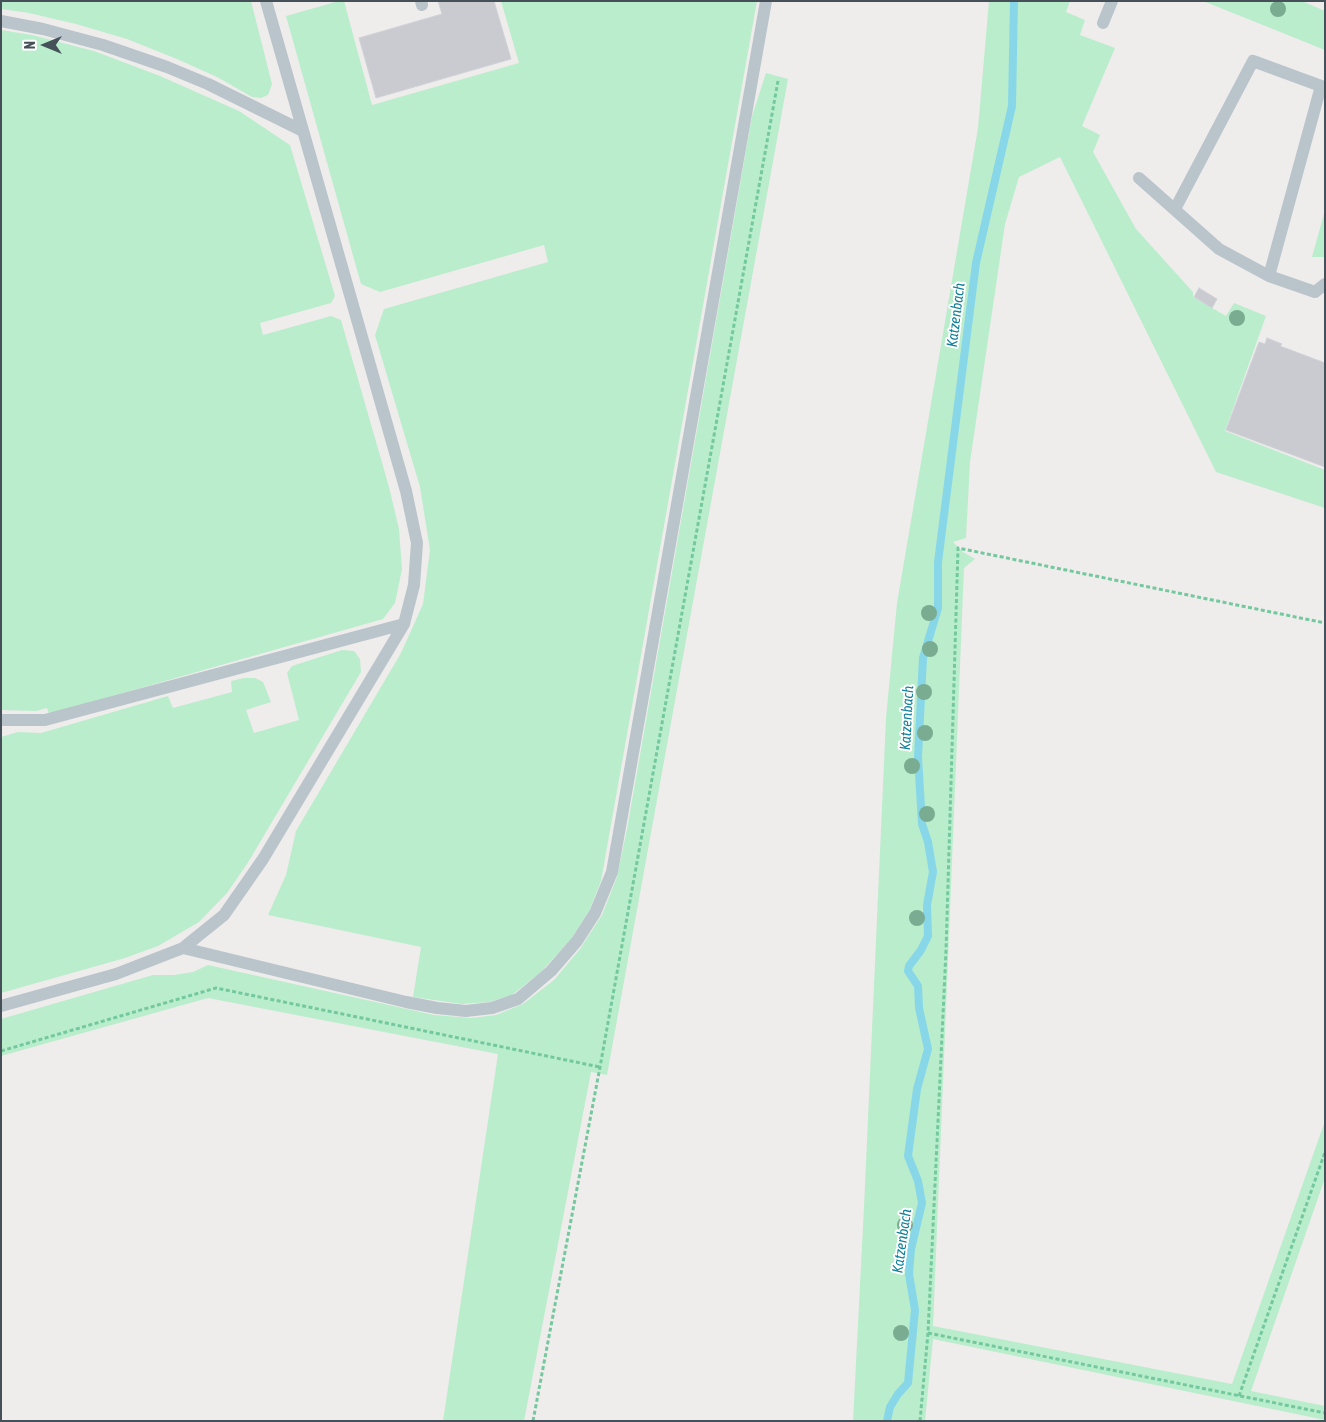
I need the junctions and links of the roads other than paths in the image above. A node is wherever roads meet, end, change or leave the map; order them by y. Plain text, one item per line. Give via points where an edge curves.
1 (266, 1) edge
2 (766, 1) edge
3 (1112, 1) edge
4 (1, 21) edge
5 (1103, 23) dead end
6 (303, 131) junction
7 (1139, 178) dead end
8 (1175, 210) junction
9 (1269, 276) junction
10 (1325, 284) edge
11 (404, 624) junction
12 (1, 720) edge
13 (183, 948) junction
14 (1, 1006) edge

1 - 6 lane
2 - 13 lane via 612,872 595,913 577,941 551,971 518,999 492,1008 466,1011 406,1002
3 - 5 lane
4 - 6 lane via 103,45 167,67
6 - 11 lane via 406,491 417,543 414,585
7 - 8 lane
8 - 9 lane via 1219,249
8 - 9 lane via 1253,61 1321,86
9 - 10 lane via 1315,292
11 - 12 lane via 45,720
11 - 13 lane via 263,859 224,915
13 - 14 lane via 116,974

